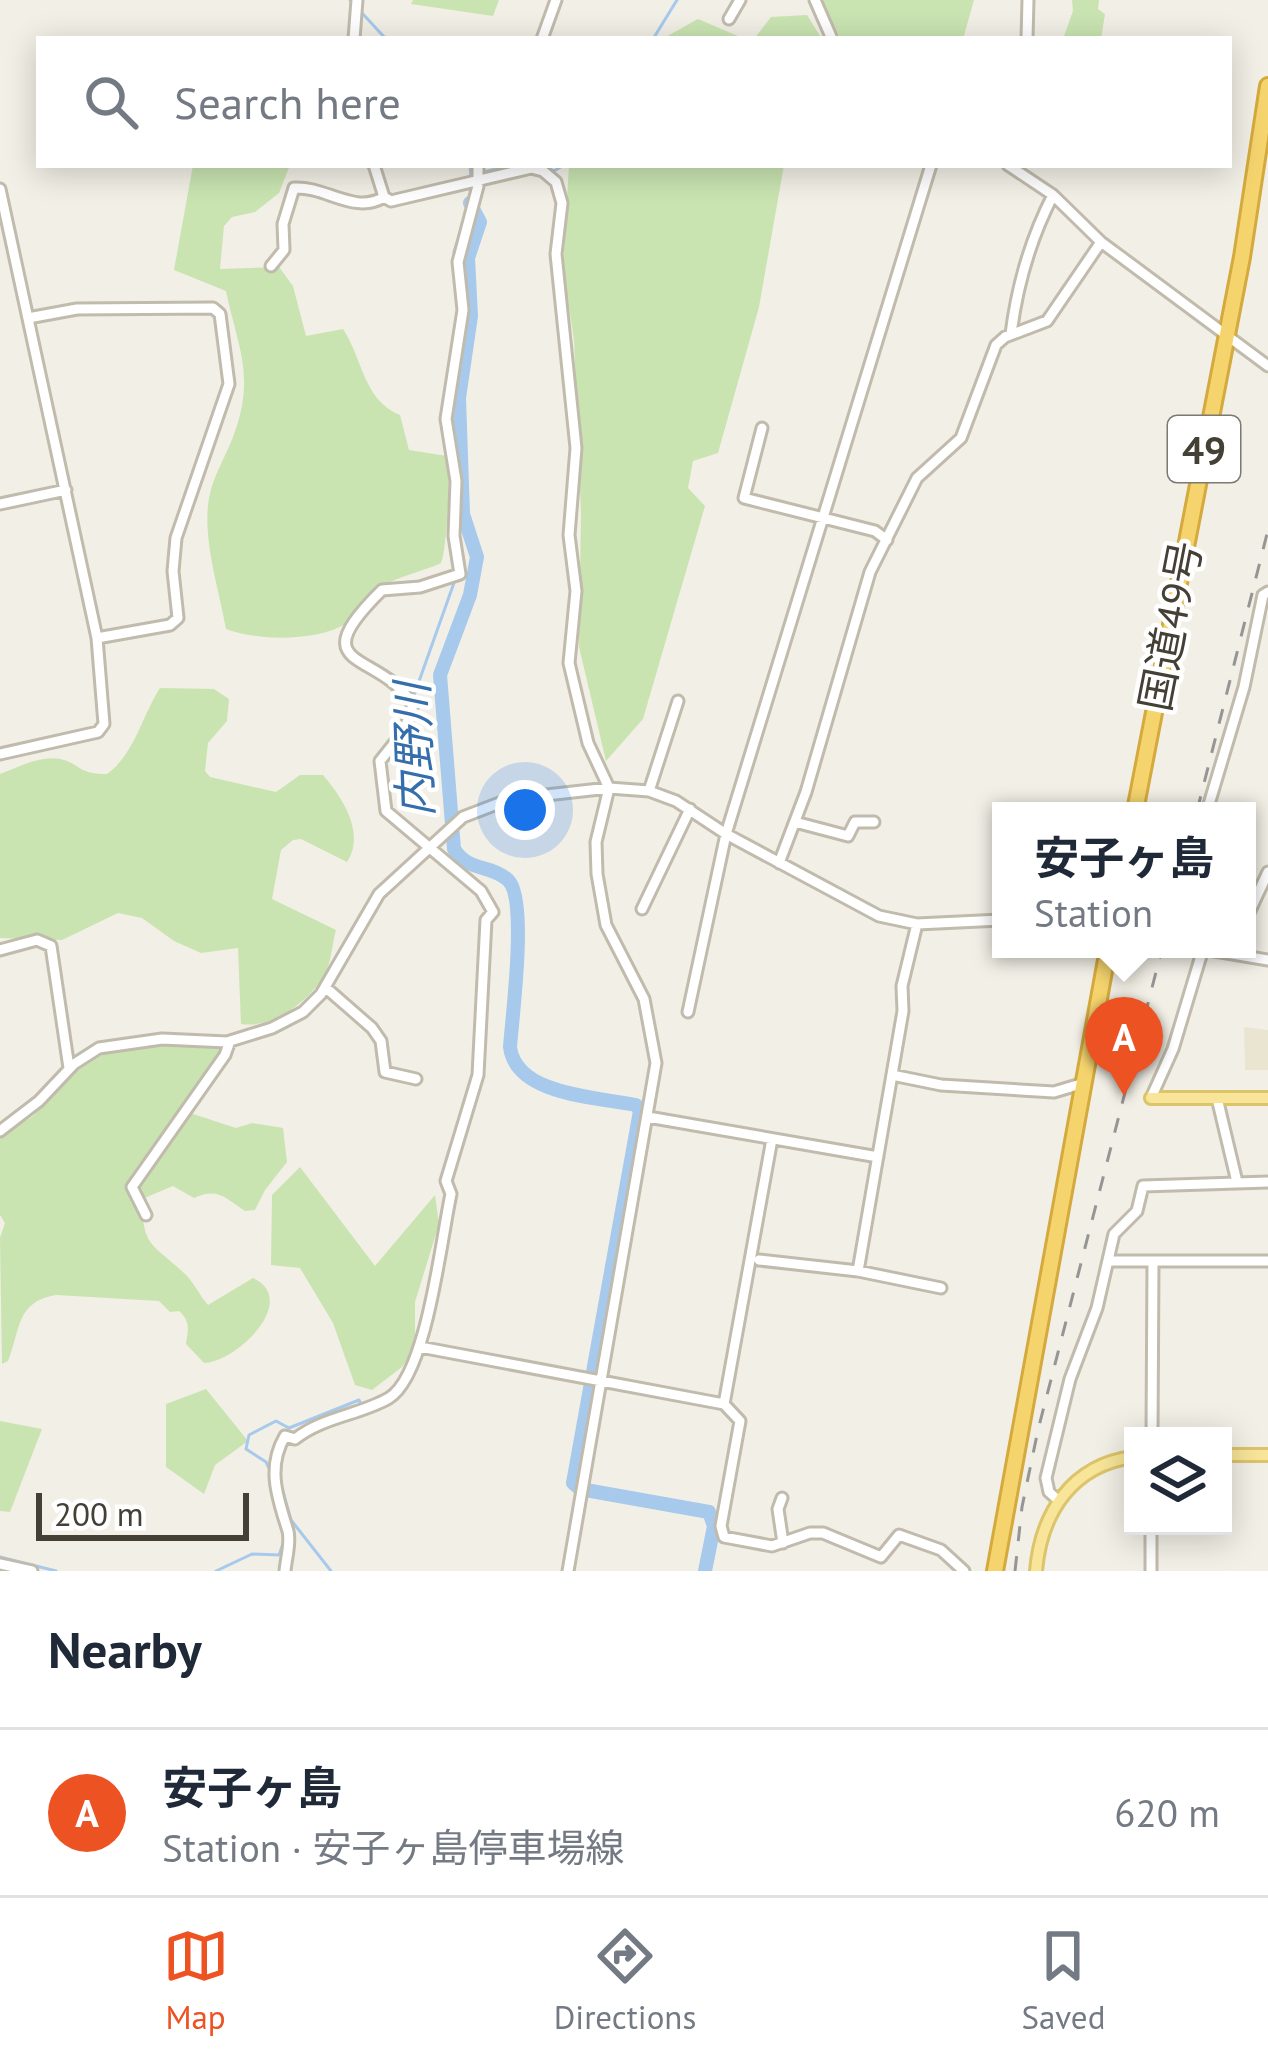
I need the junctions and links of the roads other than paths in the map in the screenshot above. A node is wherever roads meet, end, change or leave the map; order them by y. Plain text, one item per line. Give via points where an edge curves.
1 (357, 0) edge
2 (556, 0) edge
3 (740, 0) edge
4 (815, 0) edge
5 (1028, 0) edge
6 (729, 19) dead end
7 (354, 36) edge
8 (543, 36) edge
9 (831, 36) edge
10 (1027, 36) edge
11 (1268, 86) edge
12 (375, 168) edge
13 (478, 168) edge
14 (930, 168) edge
15 (1012, 168) edge
16 (479, 179) junction
17 (0, 189) edge
18 (1053, 195) junction
19 (384, 197) junction
20 (1101, 242) junction
21 (271, 266) dead end
22 (28, 318) junction
23 (1226, 332) junction
24 (1011, 334) junction
25 (1268, 366) edge
26 (762, 428) dead end
27 (66, 490) junction
28 (0, 504) edge
29 (822, 519) junction
30 (887, 539) junction
31 (1268, 592) edge
32 (98, 638) junction
33 (678, 701) dead end
34 (0, 754) edge
35 (609, 788) junction
36 (650, 791) junction
37 (1137, 802) edge
38 (1211, 802) edge
39 (690, 808) junction
40 (795, 822) junction
41 (874, 822) dead end
42 (726, 834) junction
43 (428, 847) junction
44 (778, 863) junction
45 (642, 909) dead end
46 (992, 920) edge
47 (917, 924) junction
48 (0, 950) edge
49 (1106, 958) edge
50 (1200, 958) edge
51 (325, 987) junction
52 (688, 1012) dead end
53 (230, 1041) junction
54 (69, 1068) junction
55 (892, 1075) junction
56 (416, 1079) dead end
57 (1084, 1083) junction
58 (1150, 1098) joint
59 (1217, 1098) junction
60 (1268, 1098) edge
61 (648, 1117) junction
62 (0, 1131) edge
63 (772, 1139) junction
64 (878, 1157) junction
65 (1237, 1182) junction
66 (1268, 1182) edge
67 (146, 1215) dead end
68 (759, 1260) dead end
69 (1153, 1261) junction
70 (1108, 1262) junction
71 (1268, 1262) edge
72 (859, 1271) junction
73 (941, 1288) dead end
74 (420, 1346) junction
75 (602, 1380) junction
76 (724, 1404) junction
77 (1152, 1427) edge
78 (1232, 1455) edge
79 (1268, 1455) edge
80 (1124, 1460) edge
81 (782, 1498) dead end
82 (1058, 1500) junction
83 (1151, 1535) edge
84 (783, 1543) junction
85 (0, 1564) edge
86 (32, 1571) edge
87 (285, 1571) edge
88 (568, 1571) edge
89 (964, 1571) edge
90 (995, 1571) edge
91 (1036, 1571) edge
92 (1151, 1571) edge

1 - 7 street
2 - 8 street
3 - 6 street
4 - 9 street
5 - 10 street
11 - 23 highway, 国道49号 / 49
12 - 19 street
13 - 16 street
14 - 29 street
15 - 18 street
16 - 19 street via 401,201
16 - 35 street via 531,168 559,188 556,254 576,448 568,663
16 - 43 street via 458,262 464,302 447,404 460,574 382,590 344,643 350,657 395,682 413,705 404,731 382,754 379,774 388,813
17 - 22 street
18 - 20 street
18 - 24 street
19 - 21 street via 363,204 294,188 284,250
20 - 23 street
20 - 24 street via 1054,315
22 - 27 street
22 - 32 street via 76,309 215,308 221,318 230,384 177,531 178,617
23 - 25 street
23 - 37 highway, 国道49号 / 49
24 - 30 street via 992,350 961,438 917,478
26 - 29 street via 744,498
27 - 28 street
27 - 32 street
29 - 30 street
29 - 42 street
30 - 40 street
31 - 38 street
32 - 34 street via 102,730
33 - 36 street
35 - 36 street
35 - 43 street via 491,803
35 - 61 street via 596,863 606,925 644,999 655,1044
36 - 39 street
39 - 42 street
39 - 45 street
40 - 41 street via 848,836 855,822
40 - 44 street
42 - 44 street
42 - 52 street
43 - 51 street via 370,906
43 - 74 street via 481,890 493,915 478,1075 446,1181 451,1190
44 - 47 street via 879,916
46 - 47 street
47 - 55 street
48 - 54 street via 38,940 51,946
49 - 57 highway
50 - 58 street
51 - 53 street via 303,1012
51 - 56 street via 373,1028 386,1072
53 - 54 street via 133,1040 99,1048
53 - 67 street via 133,1184
54 - 62 street
55 - 57 street via 1054,1092
55 - 64 street
57 - 90 highway
58 - 59 main road
59 - 60 main road
59 - 65 street
61 - 63 street
61 - 75 street
63 - 64 street
63 - 76 street
64 - 72 street
65 - 66 street
65 - 70 street via 1143,1186 1136,1211 1114,1234
68 - 72 street
69 - 70 street
69 - 71 street
69 - 77 street
70 - 82 street via 1046,1478
72 - 73 street
74 - 75 street
74 - 87 street via 406,1381 388,1399 284,1438 273,1470 289,1534
75 - 76 street
75 - 88 street
76 - 84 street via 740,1421 721,1533
78 - 79 main road
80 - 82 main road via 1097,1467
81 - 84 street
82 - 91 main road
83 - 92 street
84 - 89 street via 823,1533 880,1557 899,1535 941,1550
85 - 86 street

